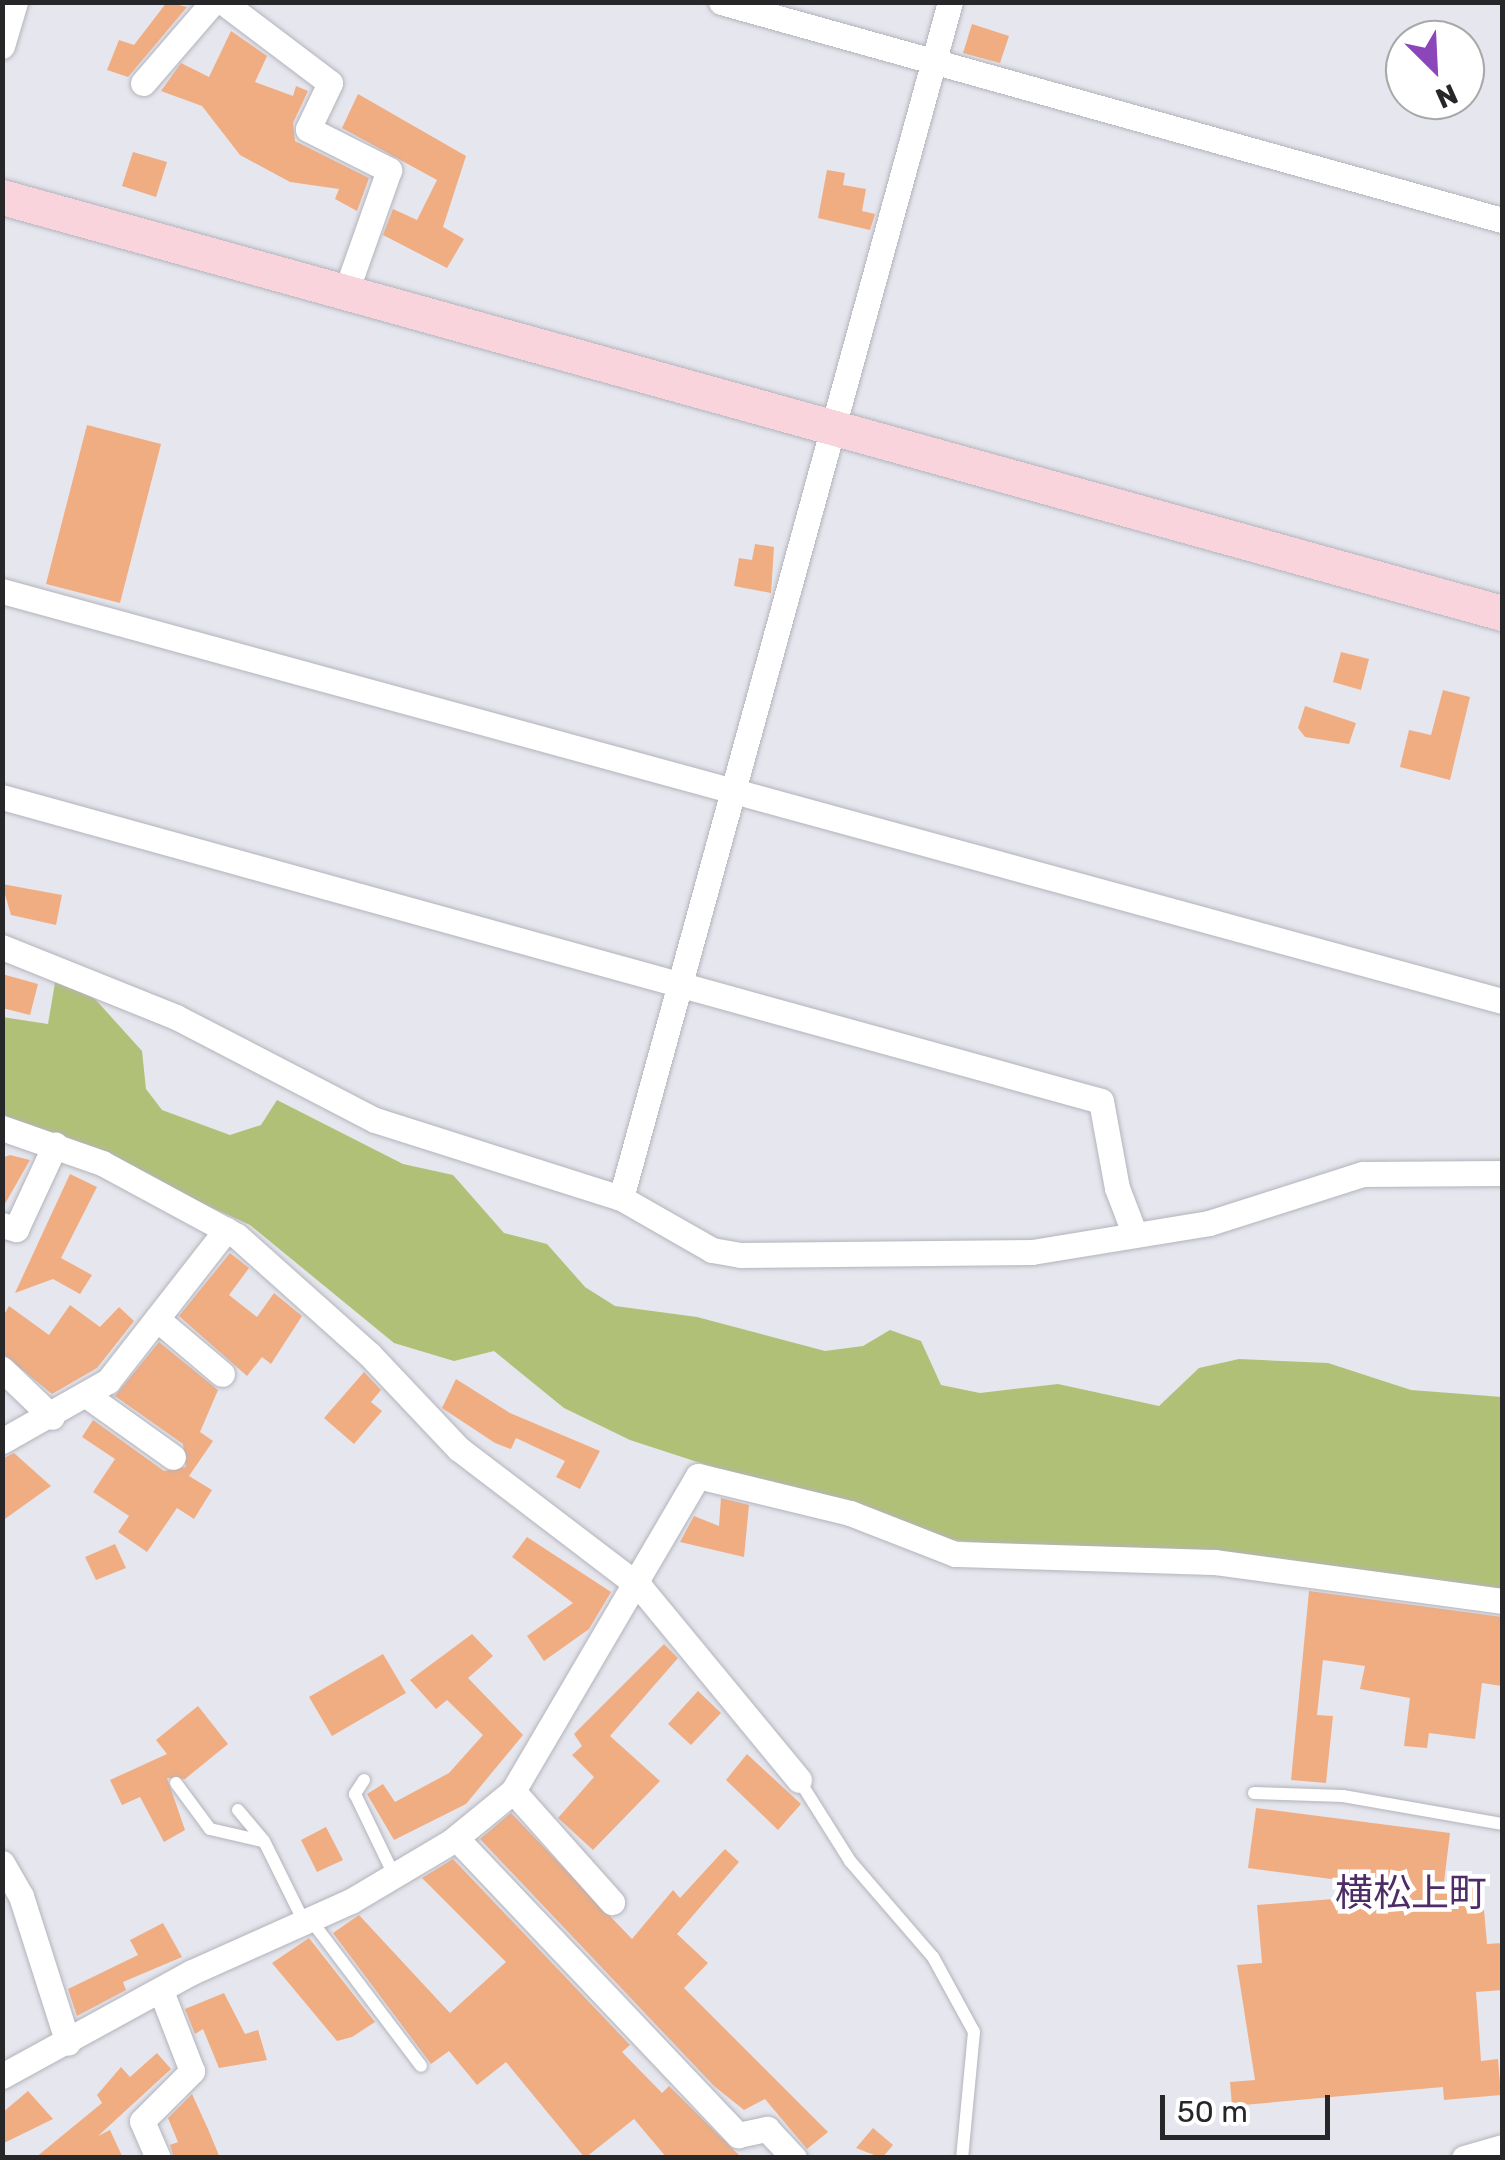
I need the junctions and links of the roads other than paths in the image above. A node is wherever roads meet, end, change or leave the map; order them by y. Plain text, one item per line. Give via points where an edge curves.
1 (15, 2) edge
2 (214, 2) edge
3 (223, 2) edge
4 (721, 2) edge
5 (950, 2) edge
6 (2, 46) edge
7 (933, 61) junction
8 (143, 83) dead end
9 (2, 198) edge
10 (1502, 220) edge
11 (345, 294) junction
12 (834, 428) junction
13 (2, 591) edge
14 (1502, 613) edge
15 (732, 794) junction
16 (2, 797) edge
17 (2, 947) edge
18 (683, 983) junction
19 (1502, 1001) edge
20 (2, 1128) edge
21 (54, 1145) junction
22 (1502, 1173) edge
23 (620, 1198) junction
24 (2, 1225) edge
25 (226, 1230) junction
26 (1136, 1235) junction
27 (157, 1319) junction
28 (2, 1370) edge
29 (222, 1374) dead end
30 (89, 1396) junction
31 (52, 1418) junction
32 (2, 1441) edge
33 (174, 1457) dead end
34 (640, 1587) junction
35 (1502, 1601) edge
36 (364, 1780) dead end
37 (799, 1780) joint
38 (176, 1783) dead end
39 (513, 1792) junction
40 (1254, 1793) dead end
41 (238, 1810) dead end
42 (1502, 1824) edge
43 (456, 1838) junction
44 (264, 1842) junction
45 (2, 1863) edge
46 (394, 1875) junction
47 (612, 1902) dead end
48 (28, 1913) junction
49 (307, 1920) junction
50 (2, 1924) edge
51 (161, 1991) junction
52 (68, 2043) junction
53 (421, 2066) dead end
54 (2, 2076) edge
55 (1502, 2146) edge
56 (158, 2158) edge
57 (794, 2158) edge
58 (962, 2158) edge
59 (1464, 2158) edge

1 - 6 street
2 - 8 street
3 - 11 street via 330,83 308,129 389,170
4 - 7 street
5 - 7 street
7 - 10 street
7 - 12 street
9 - 11 street
11 - 12 street
12 - 14 street
12 - 15 street
13 - 15 street
15 - 18 street
15 - 19 street
16 - 18 street
17 - 23 street via 176,1017 375,1120
18 - 23 street
18 - 26 street via 1102,1101 1117,1188
20 - 21 street
21 - 24 street via 16,1229
21 - 25 street
22 - 26 street via 1362,1174 1244,1215
23 - 26 street via 712,1250 741,1255 1032,1252
25 - 27 street
25 - 34 street via 370,1355 459,1449
27 - 29 street
27 - 30 street
28 - 31 street
30 - 31 street
30 - 33 street
31 - 32 street
34 - 35 street via 689,1480 698,1476 850,1513 955,1554 1215,1562
34 - 37 street
34 - 39 street
36 - 46 lane via 355,1794
37 - 58 lane via 850,1862 933,1958 974,2032
38 - 44 lane via 210,1829
39 - 43 street
39 - 47 street
40 - 42 lane via 1344,1796
41 - 44 lane
43 - 46 street
43 - 57 street via 738,2134 767,2129
44 - 49 lane
45 - 48 street
46 - 49 street
48 - 50 street
48 - 52 street
49 - 51 street
49 - 53 lane
51 - 52 street
51 - 56 street via 192,2070 142,2122
52 - 54 street
55 - 59 street

